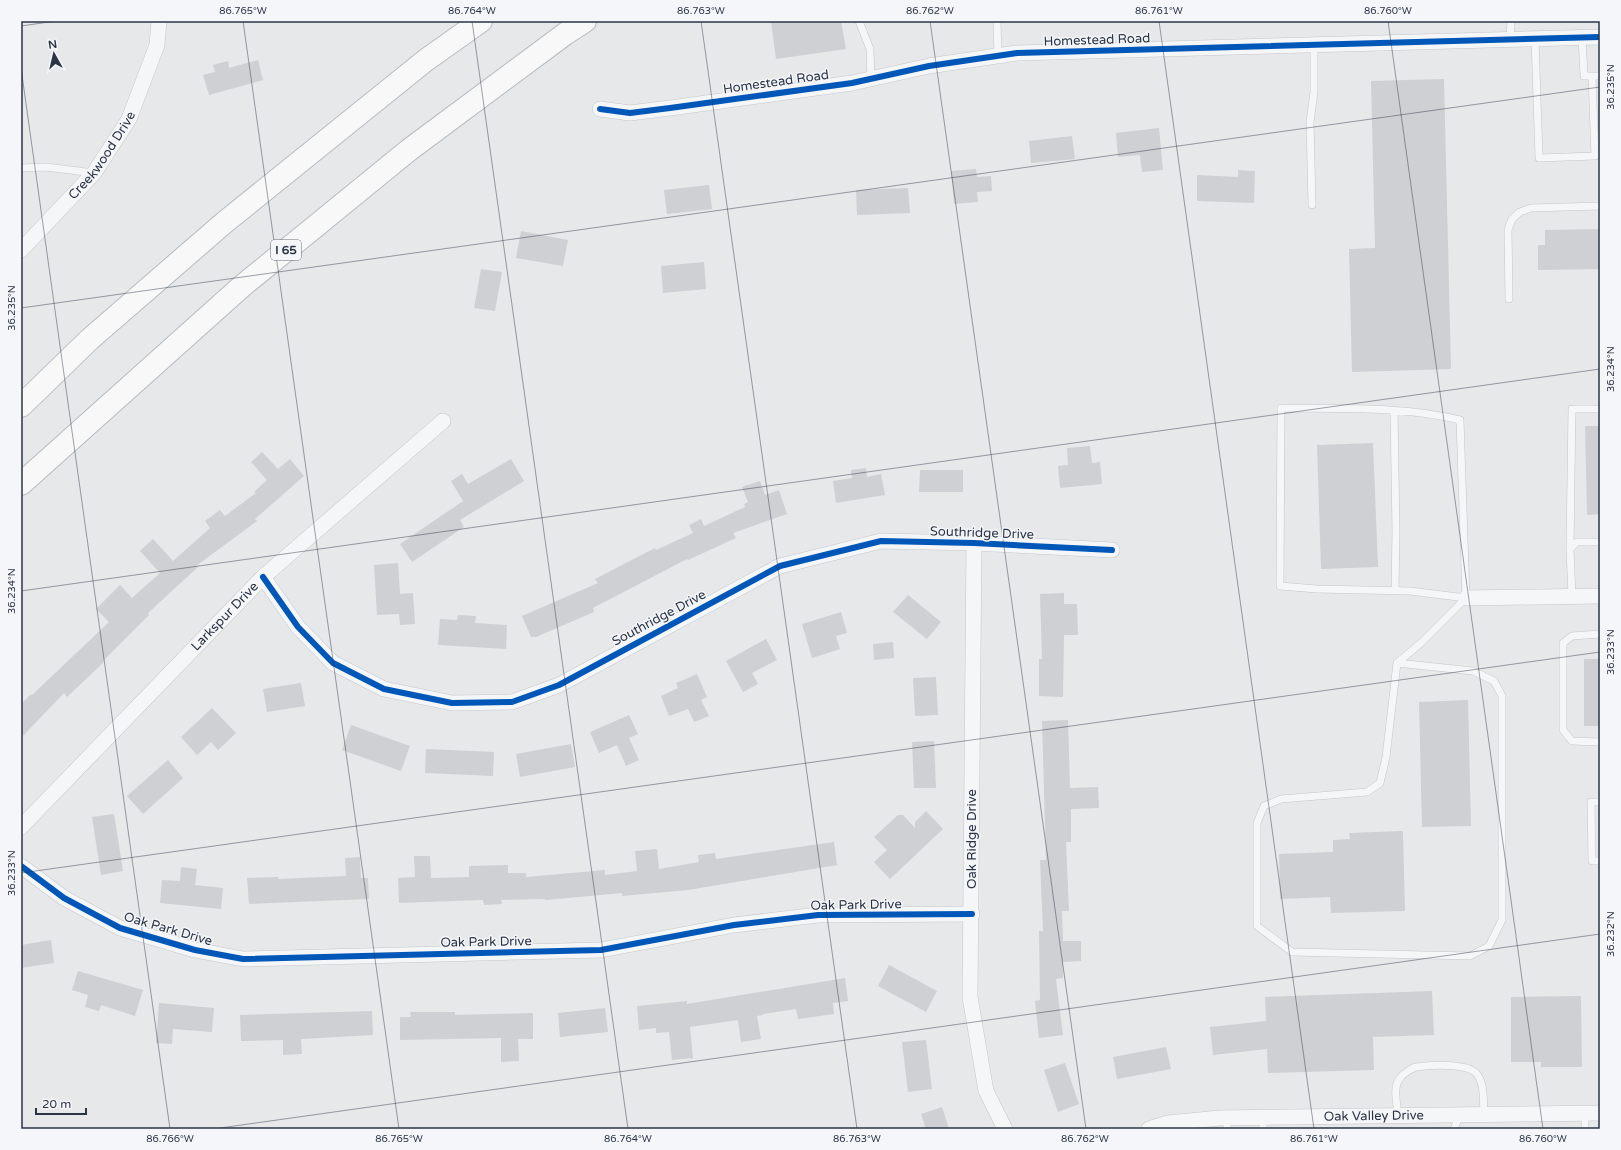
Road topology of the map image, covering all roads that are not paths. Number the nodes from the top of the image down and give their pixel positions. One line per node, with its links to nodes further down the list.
1 (159, 21): 19 (street, Creekwood Drive)
2 (480, 21): 24 (highway)
3 (586, 21): 8 (highway, I 65)
4 (590, 21): 8 (highway)
5 (859, 21): 16 (lane)
6 (997, 21): 14 (lane)
7 (1511, 21): 11 (lane)
8 (565, 34): 28 (highway, I 65)
9 (1582, 37): 10 (street, Homestead Road); 12 (street, Homestead Road); 15 (lane)
10 (1600, 37)
11 (1510, 39): 12 (street, Homestead Road); 13 (street, Homestead Road)
12 (1535, 39): 15 (lane)
13 (1314, 45): 14 (street, Homestead Road); 20 (lane)
14 (998, 56): 16 (street, Homestead Road)
15 (1596, 76)
16 (871, 79): 17 (street, Homestead Road)
17 (600, 109)
18 (21, 168): 19 (lane)
19 (94, 173): 22 (street, Creekwood Drive)
20 (1312, 205)
21 (1600, 206): 23 (lane)
22 (21, 250)
23 (1509, 299)
24 (21, 406)
25 (1600, 409): 31 (lane)
26 (1394, 411): 34 (lane); 34 (lane); 37 (lane)
27 (443, 421): 33 (street, Larkspur Drive)
28 (21, 484)
29 (1600, 542): 31 (lane)
30 (974, 543): 32 (street, Southridge Drive); 33 (street, Southridge Drive); 45 (street, Oak Ridge Drive)
31 (1570, 549): 36 (lane)
32 (1112, 550)
33 (263, 577): 42 (street, Larkspur Drive)
34 (1395, 590): 37 (lane)
35 (1600, 596): 36 (street)
36 (1572, 597): 37 (street)
37 (1466, 598): 39 (lane)
38 (1600, 634): 40 (lane)
39 (1397, 663): 39 (lane)
40 (1600, 742)
41 (1600, 802): 43 (lane)
42 (21, 827)
43 (1600, 861)
44 (21, 866): 45 (street, Oak Park Drive)
45 (972, 914): 52 (street, Oak Ridge Drive)
46 (1593, 1113): 48 (street, Oak Valley Drive); 55 (lane)
47 (1460, 1114): 48 (street, Oak Valley Drive); 49 (street, Oak Valley Drive); 54 (lane)
48 (1484, 1114): 49 (lane)
49 (1398, 1115): 50 (street, Oak Valley Drive)
50 (1263, 1123): 51 (street, Oak Valley Drive)
51 (1227, 1124): 53 (street, Oak Valley Drive)
52 (1005, 1129)
53 (1149, 1129)
54 (1454, 1129)
55 (1585, 1129)

